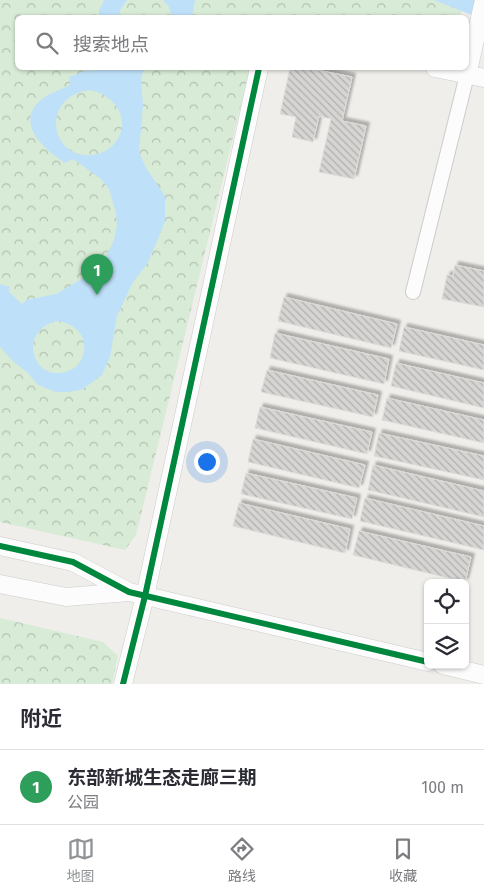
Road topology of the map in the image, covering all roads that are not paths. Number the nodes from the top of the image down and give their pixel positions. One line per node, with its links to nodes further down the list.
1 (484, 0): 4 (street)
2 (259, 70): 8 (street)
3 (444, 70): 4 (street)
4 (476, 77): 5 (street)
5 (413, 292)
6 (0, 546): 8 (street)
7 (0, 584): 8 (street)
8 (137, 594): 9 (street); 12 (street)
9 (424, 661)
10 (459, 669): 11 (street)
11 (484, 675)
12 (123, 684)

